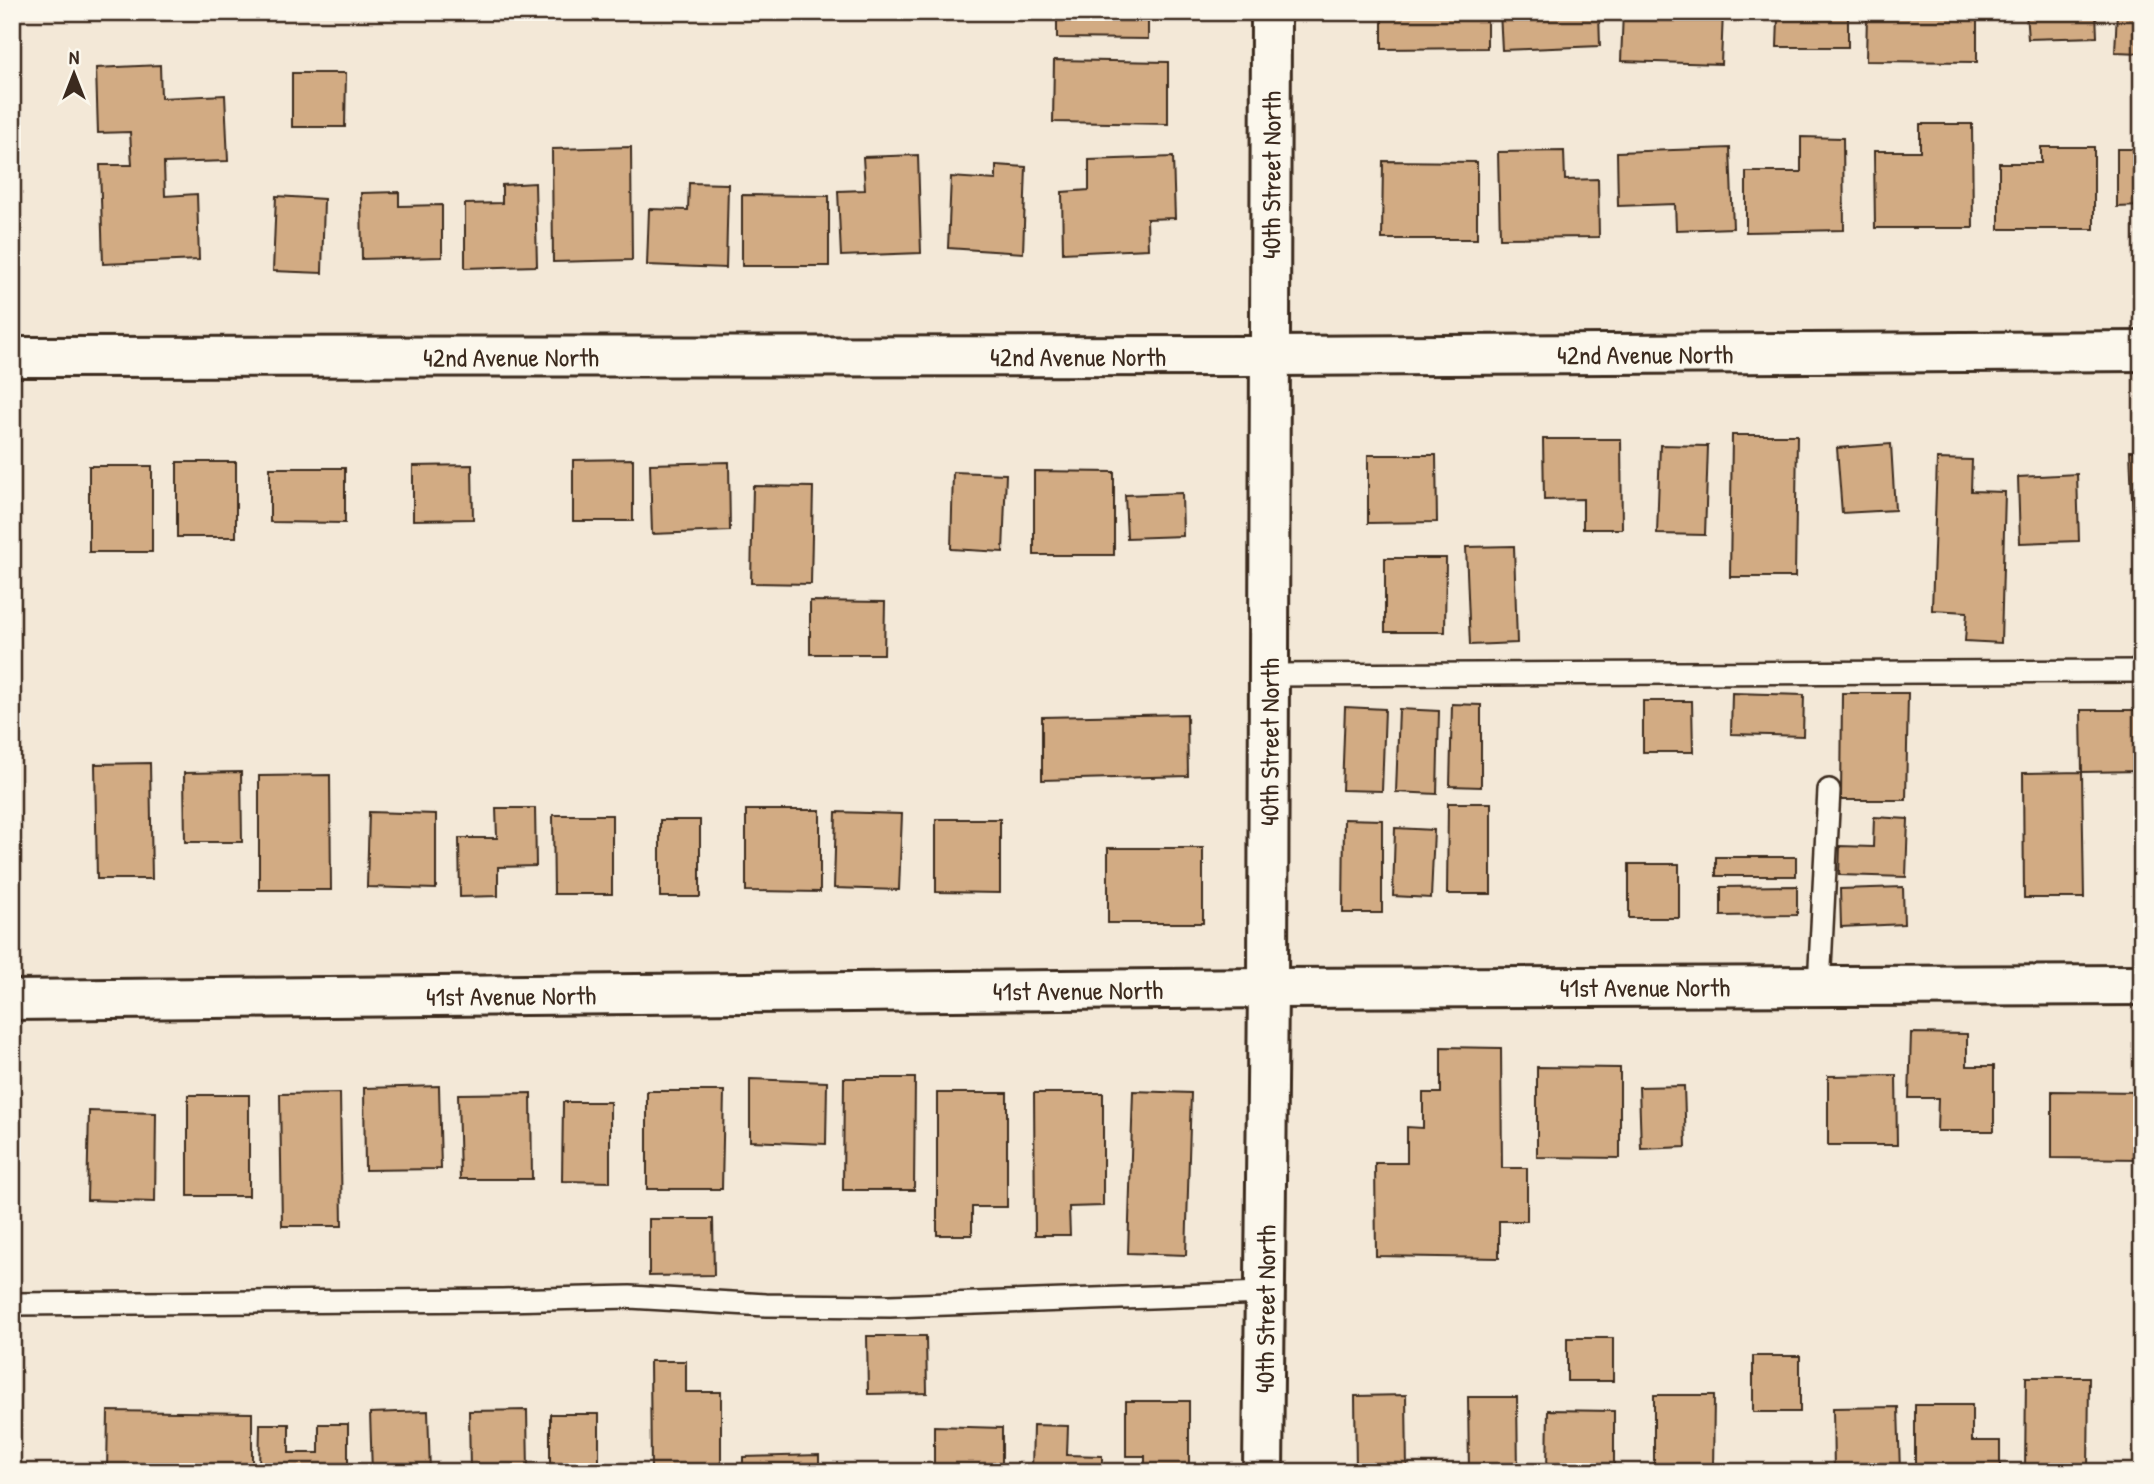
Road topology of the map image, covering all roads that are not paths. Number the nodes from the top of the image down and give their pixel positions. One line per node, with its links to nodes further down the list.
1 (1271, 12): 3 (street, 40th Street North)
2 (2142, 351): 3 (street, 42nd Avenue North)
3 (1269, 356): 4 (street, 42nd Avenue North); 6 (street, 40th Street North)
4 (12, 357)
5 (2142, 671): 6 (lane)
6 (1268, 675): 10 (street, 40th Street North)
7 (1829, 790): 9 (lane)
8 (2142, 985): 9 (street, 41st Avenue North)
9 (1819, 986): 10 (street, 41st Avenue North)
10 (1268, 988): 11 (street, 41st Avenue North); 12 (street, 40th Street North)
11 (12, 1000)
12 (1265, 1293): 13 (lane); 14 (street, 40th Street North)
13 (12, 1304)
14 (1262, 1472)

